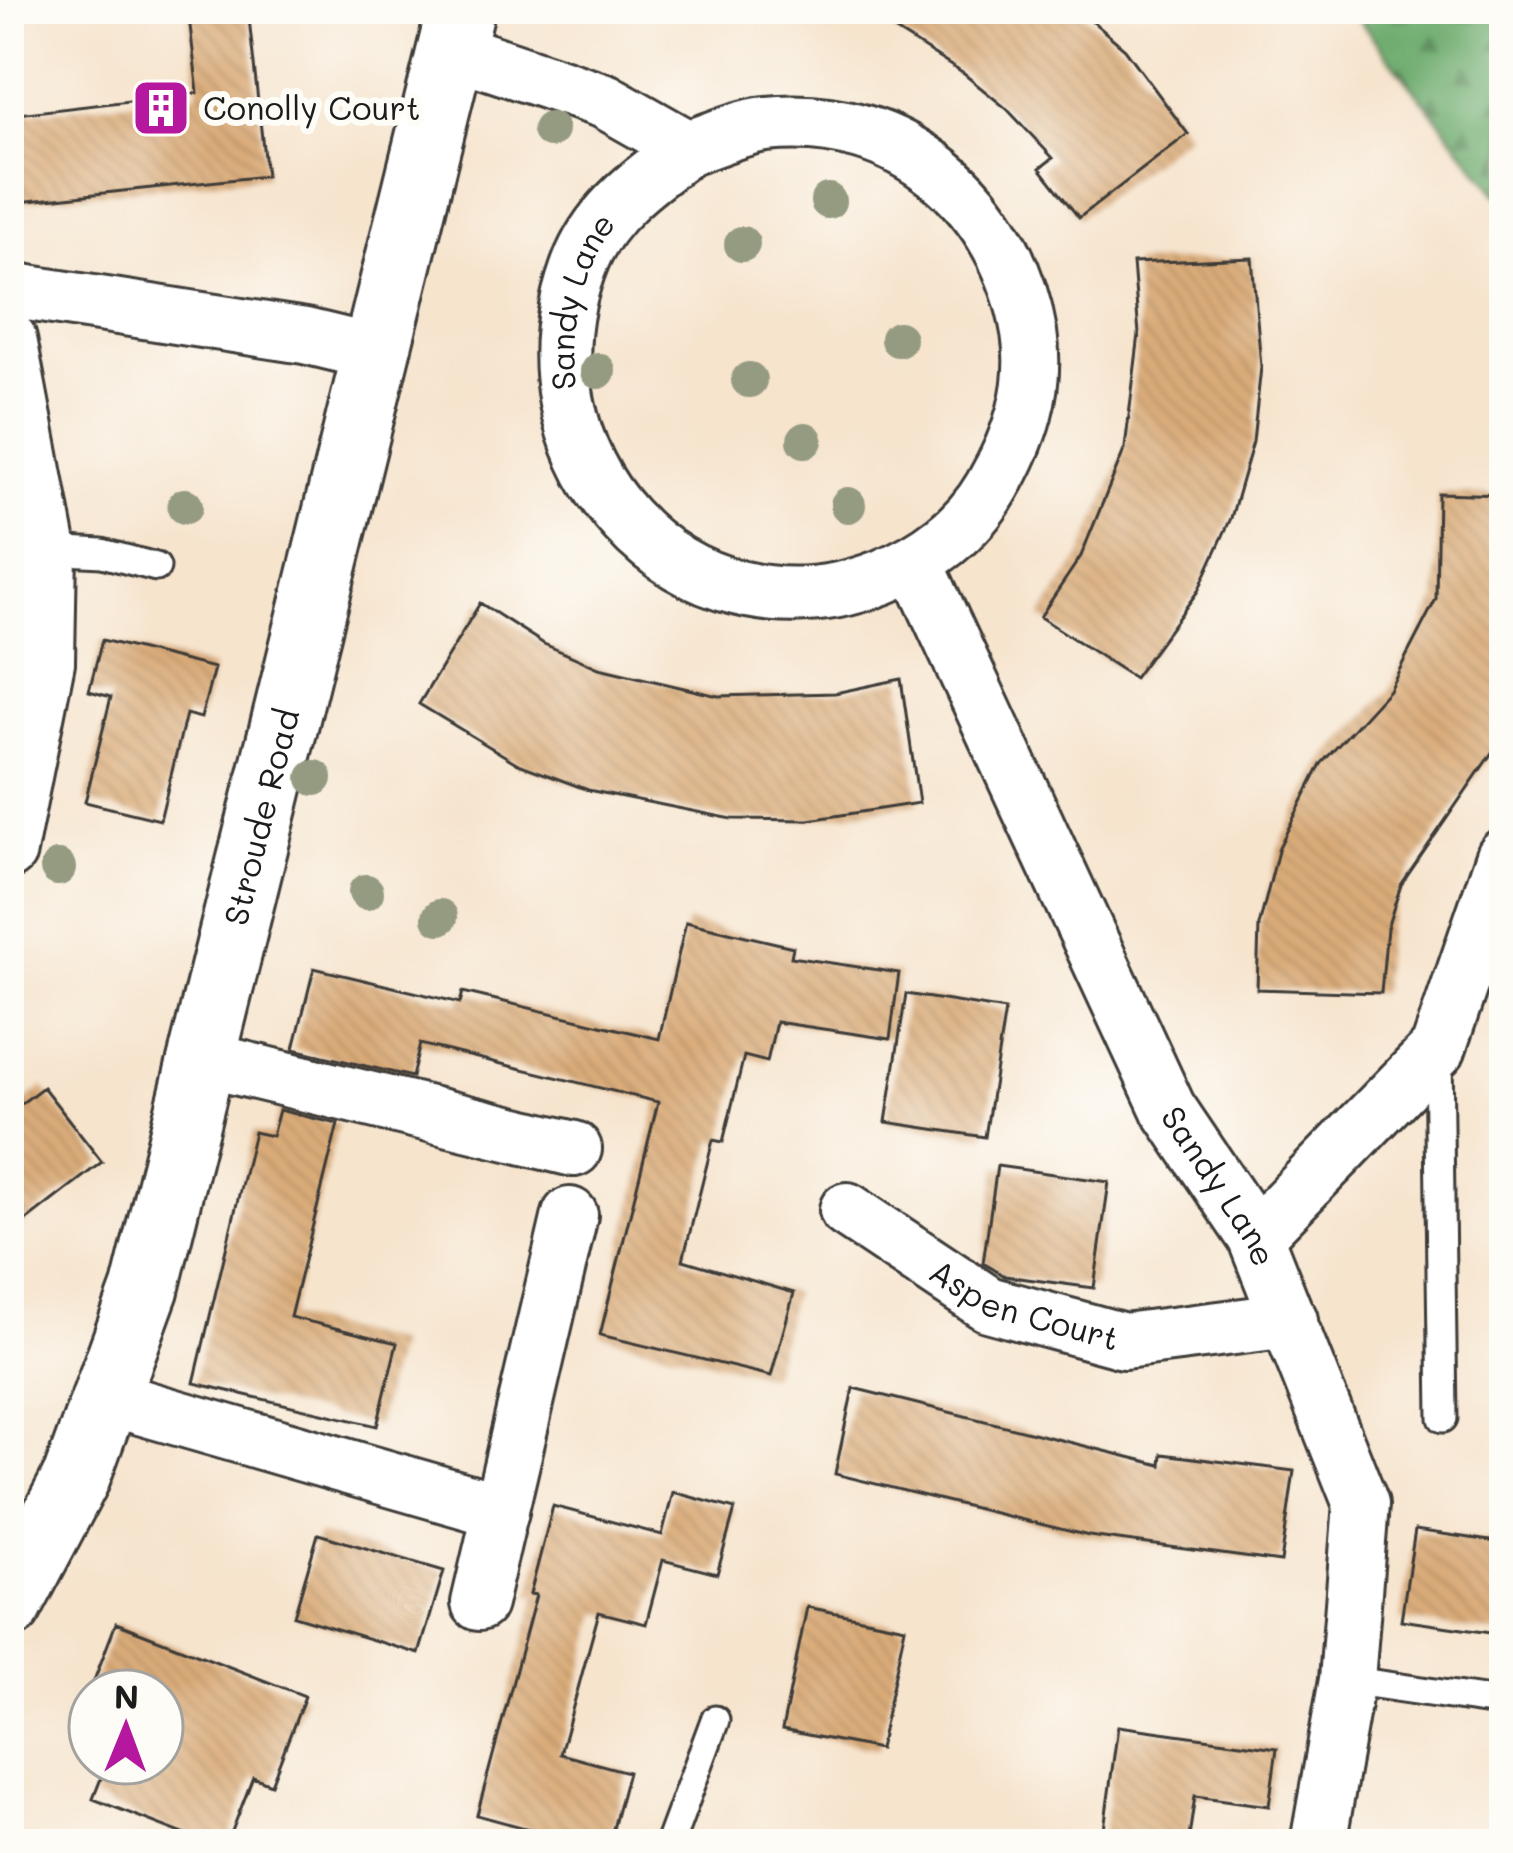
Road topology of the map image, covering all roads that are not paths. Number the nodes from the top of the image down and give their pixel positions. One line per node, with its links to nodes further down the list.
1 (455, 29): 2 (street); 4 (street, Stroude Road)
2 (688, 148): 6 (street, Sandy Lane); 6 (street, Sandy Lane)
3 (10, 310): 4 (street); 5 (street)
4 (375, 353): 11 (street, Stroude Road)
5 (49, 550): 7 (lane); 8 (street)
6 (916, 564): 15 (street, Sandy Lane)
7 (156, 567)
8 (9, 851)
9 (1504, 856): 10 (street)
10 (1438, 1049): 15 (street); 18 (lane)
11 (203, 1059): 12 (street); 17 (street, Stroude Road)
12 (574, 1149)
13 (847, 1210): 16 (street, Aspen Court)
14 (570, 1215): 19 (street)
15 (1255, 1237): 16 (street, Sandy Lane)
16 (1290, 1320): 22 (street, Sandy Lane)
17 (109, 1398): 19 (street); 21 (street, Stroude Road)
18 (1443, 1418)
19 (501, 1511): 20 (street)
20 (479, 1603)
21 (9, 1605)
22 (1347, 1680): 23 (lane); 26 (street, Sandy Lane)
23 (1504, 1703)
24 (716, 1720): 25 (lane)
25 (669, 1844)
26 (1318, 1844)

